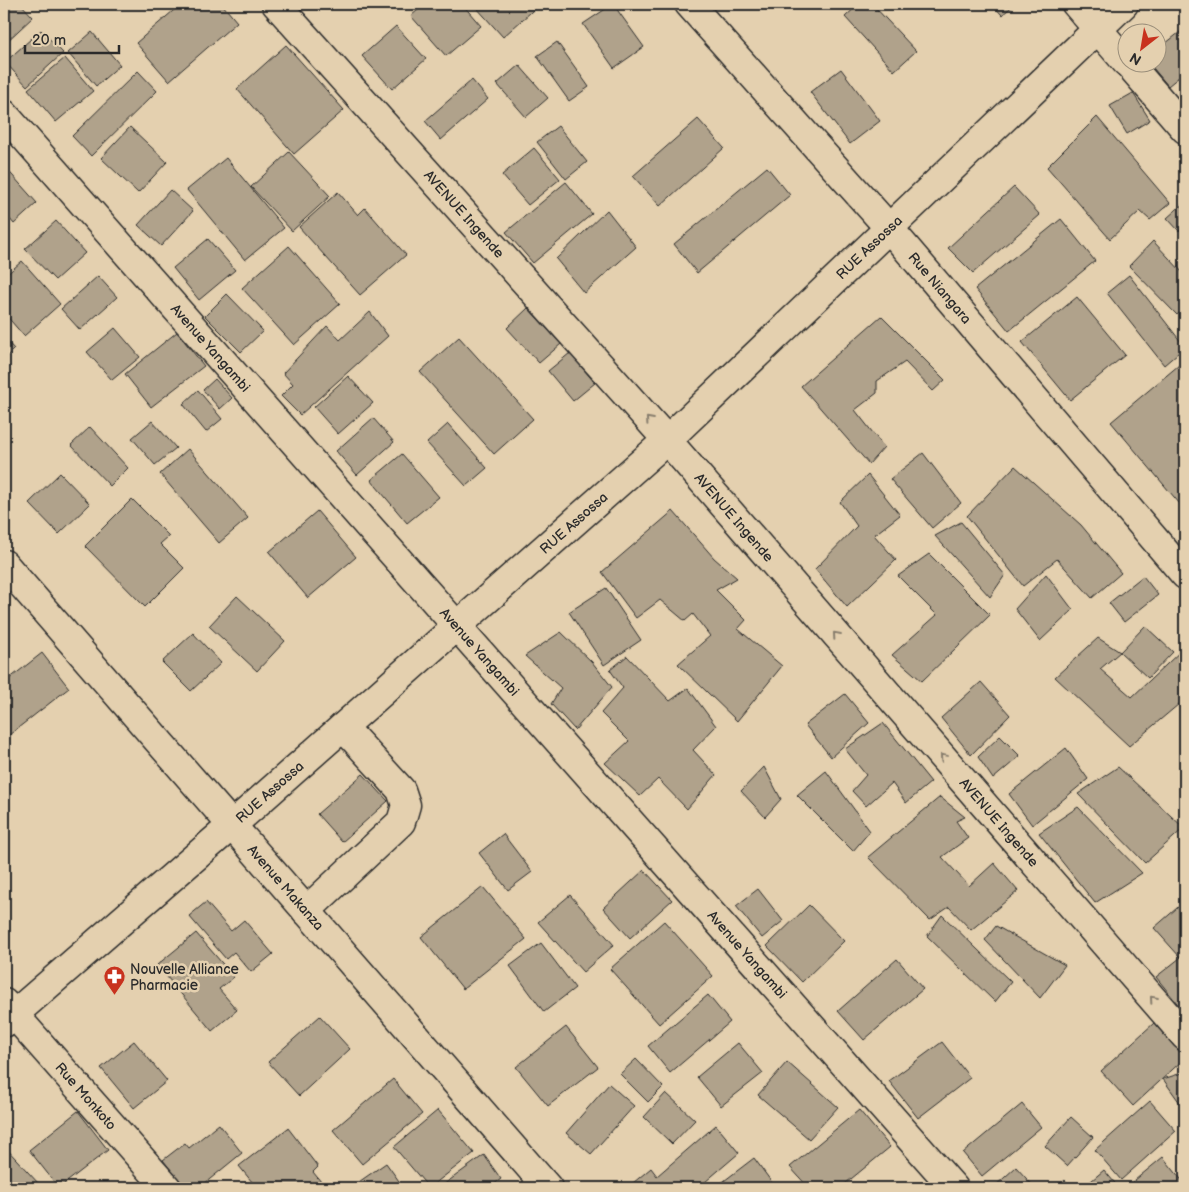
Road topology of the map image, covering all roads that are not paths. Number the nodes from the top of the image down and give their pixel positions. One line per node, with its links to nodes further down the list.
1 (276, 4): 11 (street, AVENUE Ingende, one-way to 1)
2 (689, 4): 10 (street, Rue Niangara)
3 (1076, 4): 5 (street)
4 (1124, 4): 5 (street, RUE Assossa)
5 (1097, 28): 6 (street); 10 (street, RUE Assossa)
6 (1116, 50)
7 (1136, 72): 9 (street)
8 (4, 114): 14 (street, Avenue Yangambi)
9 (1185, 129)
10 (889, 228): 11 (street, RUE Assossa); 13 (street, Rue Niangara)
11 (667, 440): 14 (street, RUE Assossa); 19 (street, AVENUE Ingende, one-way to 11)
12 (4, 564): 16 (street, Avenue Makanza)
13 (1185, 575)
14 (456, 628): 15 (street, RUE Assossa); 22 (street, Avenue Yangambi)
15 (343, 727): 16 (street, RUE Assossa); 17 (street)
16 (231, 826): 17 (street, Avenue Makanza); 18 (street, RUE Assossa)
17 (306, 912): 21 (street, Avenue Makanza)
18 (7, 1014): 20 (street, Rue Monkoto)
19 (1185, 1036)
20 (167, 1188)
21 (548, 1188)
22 (954, 1188)

